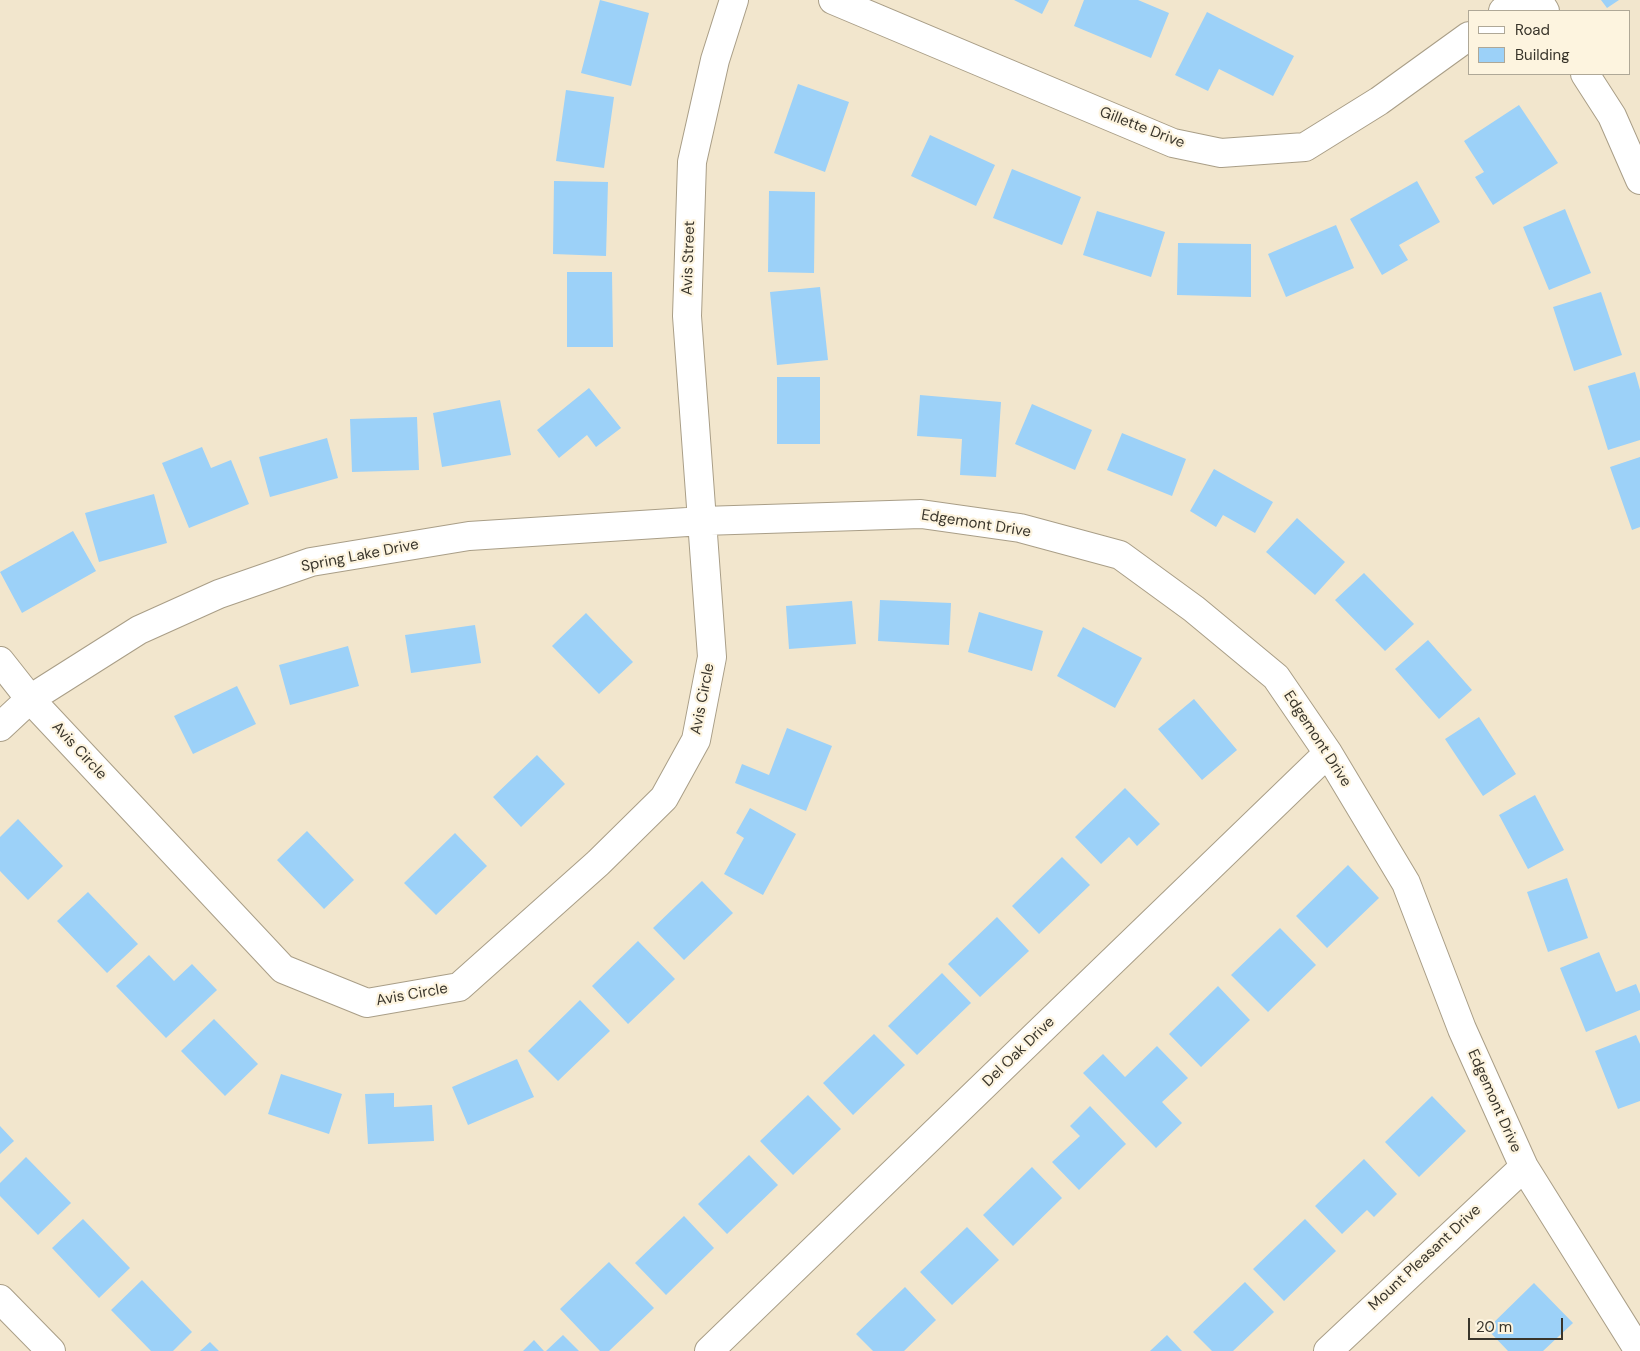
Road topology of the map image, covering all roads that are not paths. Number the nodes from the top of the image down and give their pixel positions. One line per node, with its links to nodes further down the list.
1 (734, 0): 8 (street, Avis Street)
2 (833, 0): 5 (street, Gillette Drive)
3 (1519, 0): 4 (street)
4 (1504, 10)
5 (1468, 37)
6 (1586, 75): 7 (street)
7 (1640, 180)
8 (702, 521): 10 (street, Spring Lake Drive); 10 (street, Avis Circle); 12 (street, Edgemont Drive)
9 (0, 661): 10 (street, Avis Circle)
10 (30, 699): 11 (street, Spring Lake Drive)
11 (0, 727)
12 (1328, 753): 13 (street, Edgemont Drive); 16 (street, Del Oak Drive)
13 (1524, 1167): 17 (street, Mount Pleasant Drive); 18 (street, Edgemont Drive)
14 (0, 1299): 15 (street)
15 (51, 1351)
16 (709, 1351)
17 (1328, 1351)
18 (1639, 1351)

